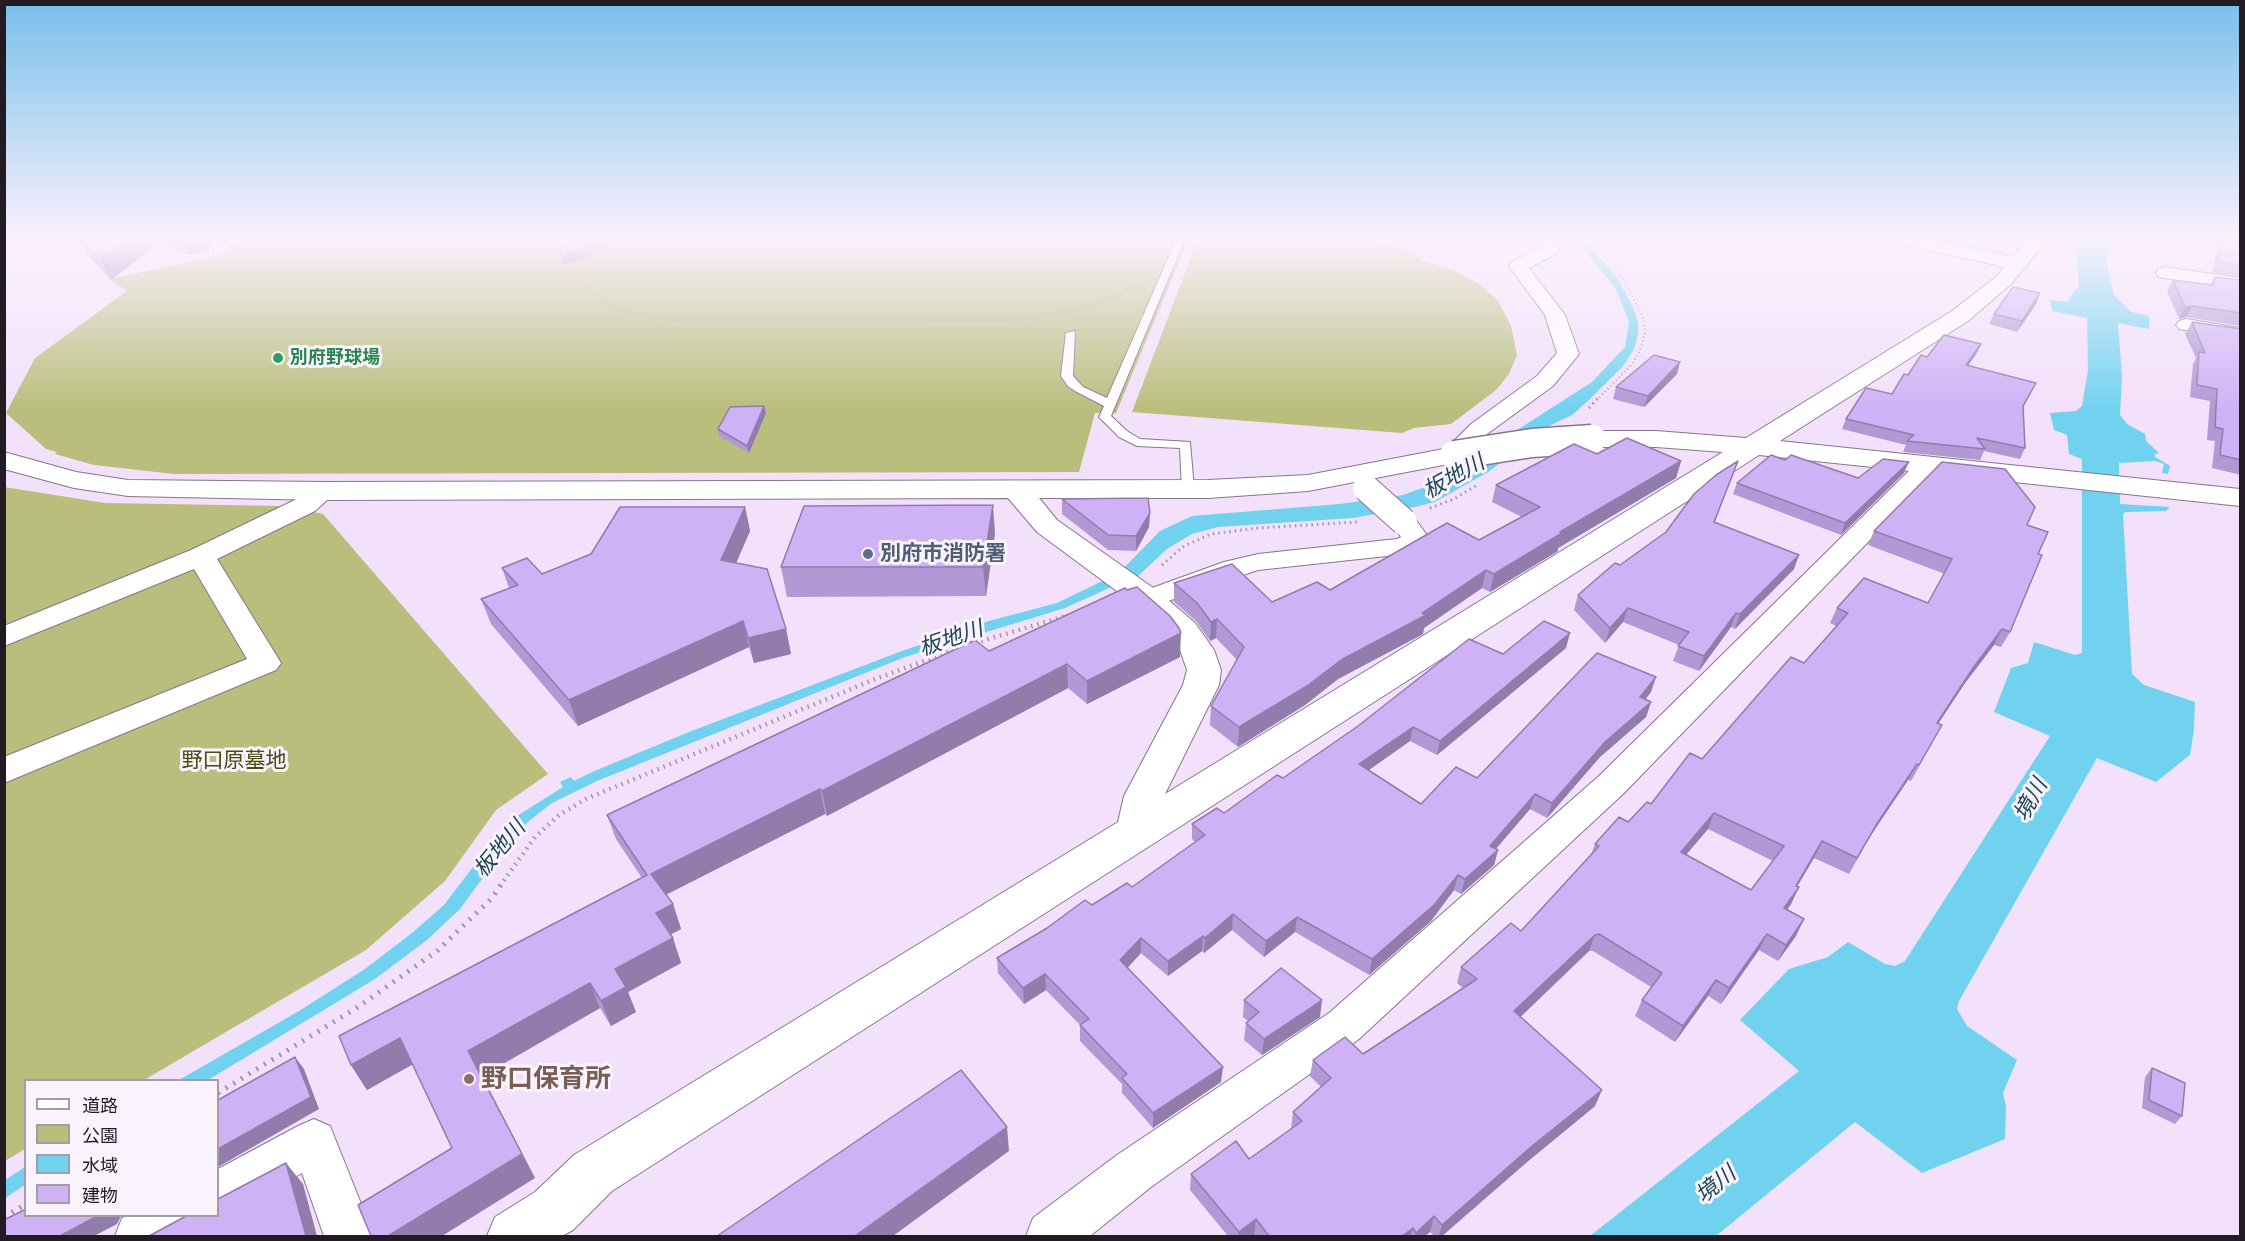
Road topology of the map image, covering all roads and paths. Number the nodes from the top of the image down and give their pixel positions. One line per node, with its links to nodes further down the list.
1 (597, 294): 2 (path)
2 (1121, 294)
3 (1157, 294): 9 (lane)
4 (1539, 294): 11 (street)
5 (1987, 294): 10 (street)
6 (2186, 325): 8 (street)
7 (1071, 333): 9 (lane)
8 (2241, 333)
9 (1110, 404): 16 (lane)
10 (1751, 446): 11 (street, bridge); 13 (street); 26 (street)
11 (1454, 455): 14 (street)
12 (4, 460): 17 (street)
13 (1930, 464): 18 (street); 35 (street)
14 (1359, 482): 16 (street); 20 (street, bridge)
15 (1016, 489): 16 (street); 17 (street); 20 (street)
16 (1188, 489)
17 (324, 491): 19 (street)
18 (2241, 498)
19 (201, 556): 22 (street); 25 (street)
20 (1140, 592): 26 (street)
21 (1073, 614): 23 (path)
22 (4, 637)
23 (972, 644)
24 (961, 648): 27 (path)
25 (4, 771)
26 (1136, 834): 34 (street)
27 (219, 1092)
28 (219, 1193): 33 (street)
29 (24, 1205): 30 (path)
30 (4, 1216)
31 (175, 1217): 32 (street)
32 (140, 1236)
33 (349, 1236)
34 (514, 1236)
35 (1051, 1236)

